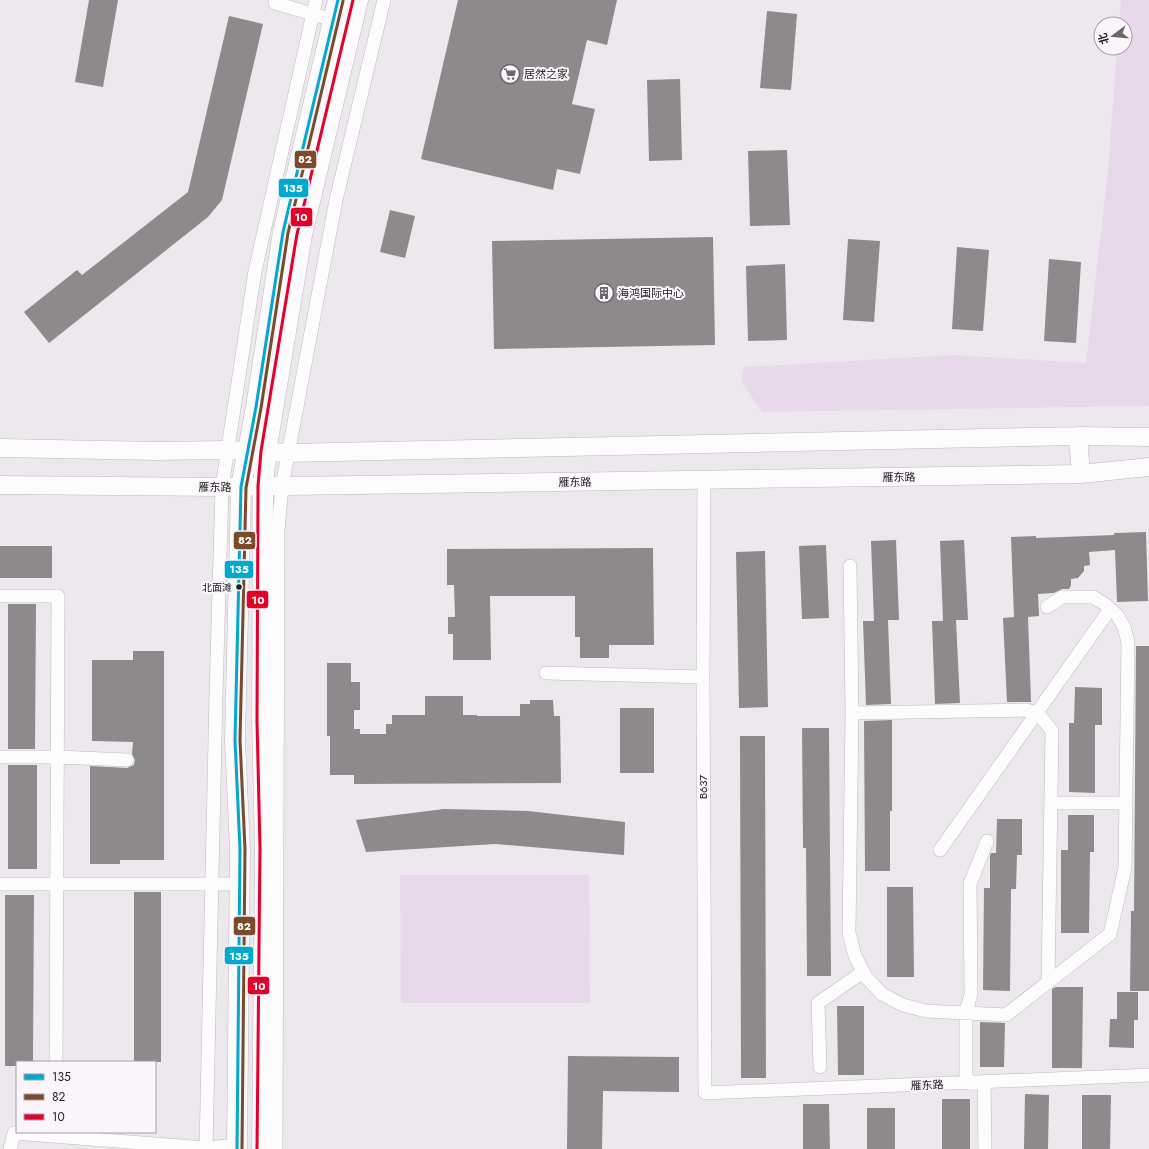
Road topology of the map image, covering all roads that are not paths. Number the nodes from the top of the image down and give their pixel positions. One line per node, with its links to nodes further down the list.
1 (276, 0): 6 (street)
2 (316, 0): 6 (street)
3 (338, 0): 7 (main road)
4 (358, 0): 12 (main road)
5 (384, 0): 13 (street)
6 (313, 14): 7 (street); 11 (street)
7 (333, 20): 12 (main road)
8 (1078, 436): 9 (main road); 13 (main road); 15 (main road)
9 (1149, 437)
10 (0, 448): 11 (main road)
11 (227, 450): 12 (main road); 19 (street)
12 (257, 452): 13 (main road); 18 (main road); 20 (main road)
13 (287, 453): 18 (street)
14 (1149, 467): 15 (main road, 雁东路)
15 (1081, 474): 16 (main road, 雁东路)
16 (704, 480): 18 (main road, 雁东路); 26 (street, B637)
17 (0, 485): 19 (main road, 雁东路)
18 (272, 486): 20 (main road, 雁东路); 52 (main road); 53 (street)
19 (222, 487): 20 (main road, 雁东路); 38 (street)
20 (242, 487): 39 (main road)
21 (850, 566): 27 (street)
22 (0, 596): 29 (street)
23 (1046, 607): 24 (street)
24 (1110, 608): 28 (street); 33 (street)
25 (546, 673): 26 (street)
26 (703, 677): 48 (street, B637)
27 (852, 713): 28 (street); 40 (street)
28 (1038, 713): 32 (street); 35 (street)
29 (58, 757): 30 (street); 31 (street); 37 (street)
30 (0, 758)
31 (128, 760)
32 (1051, 803): 33 (street); 41 (street)
33 (1126, 803): 41 (street)
34 (987, 841): 42 (street)
35 (940, 850)
36 (0, 884): 37 (street)
37 (57, 884): 38 (street); 43 (street)
38 (212, 884): 39 (street); 50 (street)
39 (240, 884): 49 (main road)
40 (863, 972): 42 (street); 44 (street)
41 (1048, 982): 42 (street)
42 (966, 1012): 46 (street)
43 (56, 1061)
44 (820, 1068)
45 (1149, 1075): 47 (street, 雁东路)
46 (966, 1083): 47 (street, 雁东路); 48 (street, 雁东路)
47 (984, 1083): 54 (street)
48 (705, 1093)
49 (237, 1147): 50 (street)
50 (206, 1148): 51 (street)
51 (10, 1149)
52 (262, 1149)
53 (276, 1149)
54 (985, 1149)

